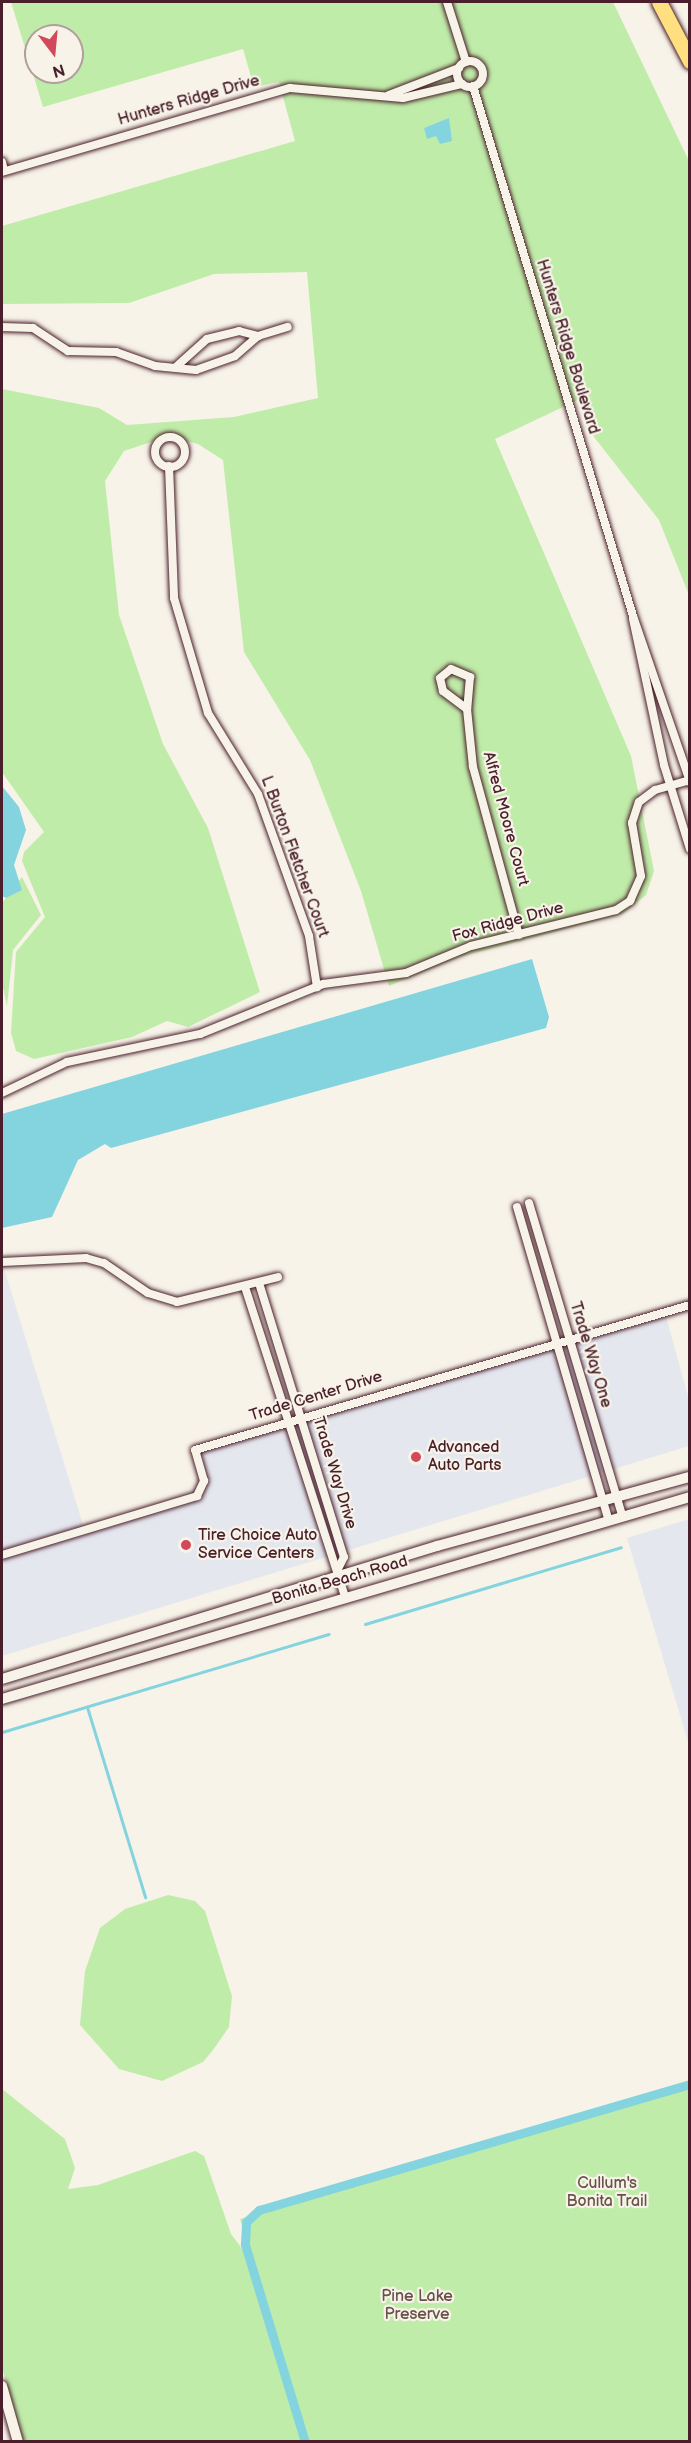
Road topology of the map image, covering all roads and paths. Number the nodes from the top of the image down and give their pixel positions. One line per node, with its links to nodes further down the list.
1 (447, 2): 4 (street)
2 (659, 2): 3 (highway)
3 (690, 60)
4 (462, 65): 5 (street); 6 (street, Hunters Ridge Boulevard); 7 (street, Hunters Ridge Drive)
5 (462, 84): 6 (street); 7 (street, Hunters Ridge Drive)
6 (473, 86): 14 (street, Hunters Ridge Boulevard)
7 (389, 95): 8 (street, Hunters Ridge Drive)
8 (2, 169)
9 (2, 327): 12 (street)
10 (288, 327): 11 (street)
11 (258, 336): 12 (street); 12 (street)
12 (177, 366)
13 (169, 466): 20 (street, L Burton Fletcher Court)
14 (633, 616): 16 (street, Hunters Ridge Boulevard); 17 (street, Hunters Ridge Boulevard)
15 (467, 709): 15 (street, Alfred Moore Court); 19 (street, Alfred Moore Court)
16 (689, 781): 17 (street, Fox Ridge Drive)
17 (670, 786): 18 (street, Hunters Ridge Boulevard); 19 (street, Fox Ridge Drive)
18 (690, 849)
19 (519, 935): 20 (street, Fox Ridge Drive)
20 (316, 987): 21 (street, Fox Ridge Drive)
21 (2, 1093)
22 (529, 1203): 29 (street, Trade Way One)
23 (517, 1207): 30 (street, Trade Way One)
24 (2, 1262): 27 (street)
25 (278, 1277): 26 (street)
26 (259, 1283): 27 (street); 31 (street, Trade Way Drive)
27 (245, 1287): 32 (street, Trade Way Drive)
28 (690, 1305): 29 (street, Trade Center Drive)
29 (570, 1341): 30 (street, Trade Center Drive); 34 (street, Trade Way One)
30 (557, 1344): 31 (street, Trade Center Drive); 36 (street, Trade Way One)
31 (301, 1417): 32 (street, Trade Center Drive); 40 (street, Trade Way Drive)
32 (287, 1421): 39 (street, Trade Center Drive); 40 (street, Trade Way Drive)
33 (690, 1477): 34 (street, Bonita Beach Road)
34 (617, 1496): 36 (street, Bonita Beach Road); 37 (street, Trade Way One)
35 (690, 1497): 37 (street, Bonita Beach Road)
36 (603, 1500): 38 (street, Trade Way One); 40 (street, Bonita Beach Road)
37 (622, 1514): 38 (street, Bonita Beach Road)
38 (608, 1518): 41 (street, Bonita Beach Road)
39 (2, 1556)
40 (339, 1573): 41 (street, Trade Way Drive); 42 (street, Bonita Beach Road)
41 (344, 1594): 43 (street, Bonita Beach Road)
42 (2, 1679)
43 (2, 1699)
44 (2, 2386): 45 (street)
45 (18, 2442)

